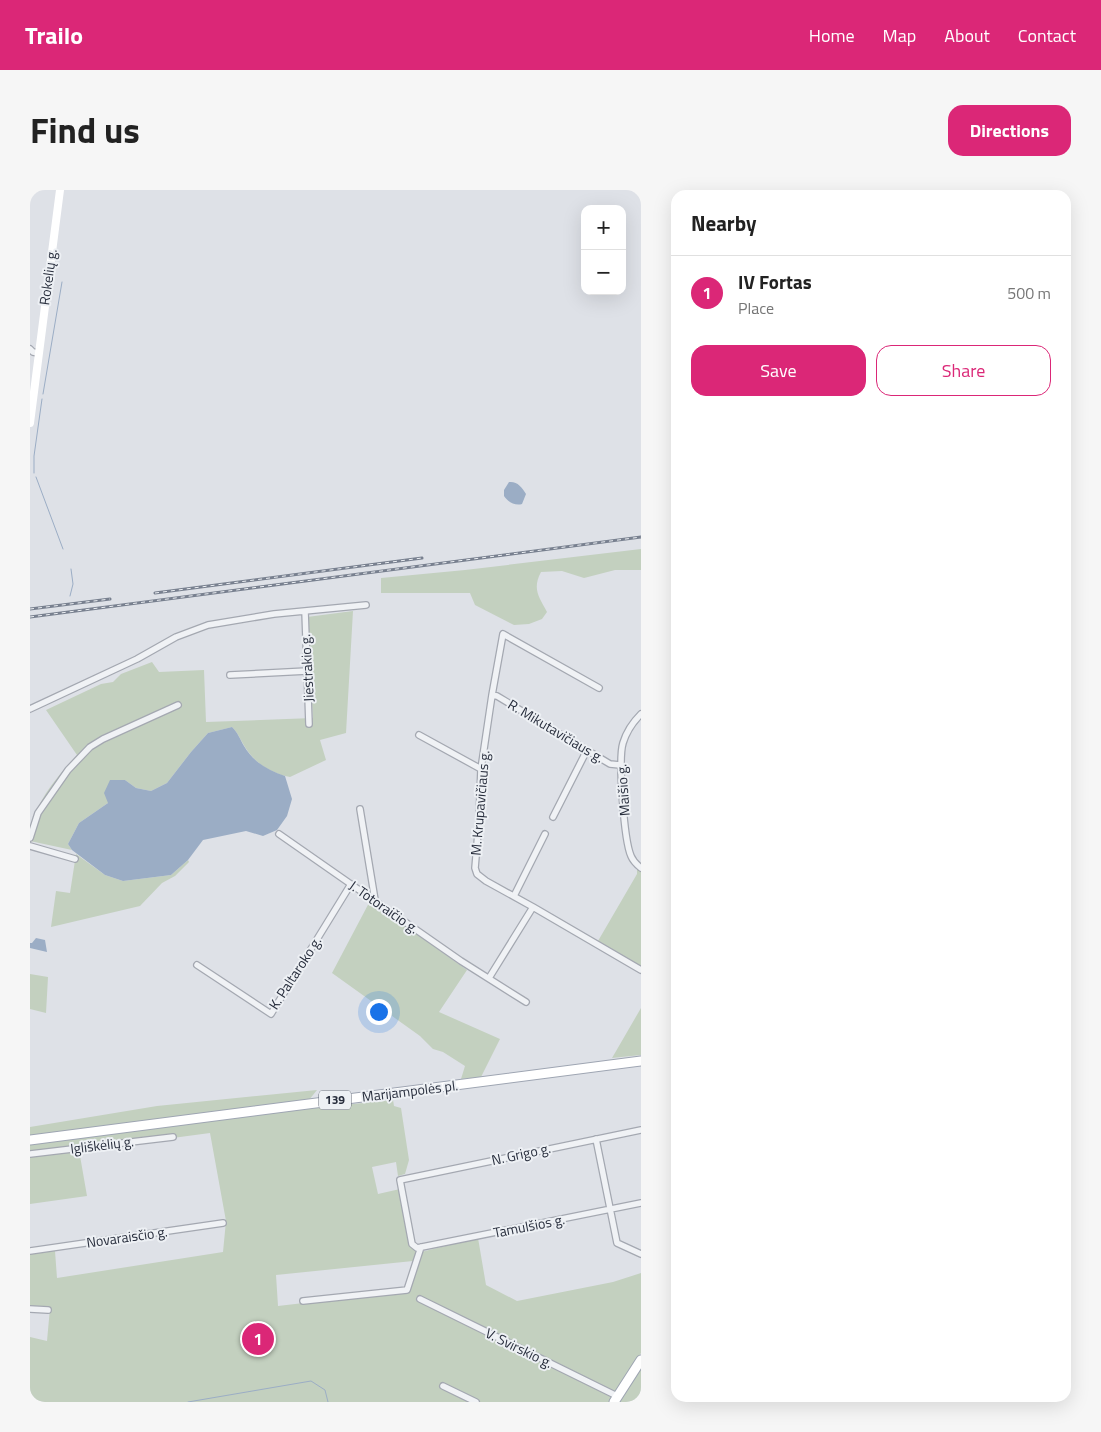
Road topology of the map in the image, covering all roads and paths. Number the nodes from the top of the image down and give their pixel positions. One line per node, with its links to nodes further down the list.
1 (60, 190): 3 (main road, Rokelių g.)
2 (30, 349): 3 (street)
3 (38, 353): 4 (main road, Rokelių g.)
4 (30, 423)
5 (366, 605): 6 (street)
6 (304, 611): 7 (street, Jiestrakio g.); 12 (street)
7 (307, 671): 8 (street); 14 (street, Jiestrakio g.)
8 (230, 675)
9 (599, 688): 10 (street, M. Krupavičiaus g.)
10 (492, 695): 16 (street, R. Mikutavičiaus g.); 18 (street, M. Krupavičiaus g.)
11 (178, 705): 23 (street)
12 (30, 709)
13 (641, 714): 17 (street, Maišio g.)
14 (309, 724)
15 (419, 734): 18 (street)
16 (587, 750): 17 (street, R. Mikutavičiaus g.); 20 (street)
17 (620, 766): 26 (street, Maišio g.)
18 (481, 769): 28 (street, M. Krupavičiaus g.)
19 (360, 809): 29 (street)
20 (554, 817)
21 (280, 834): 27 (street, J. Totoraičio g.)
22 (545, 834): 28 (street)
23 (30, 838)
24 (30, 846): 25 (street)
25 (75, 859)
26 (641, 868)
27 (351, 884): 29 (street, J. Totoraičio g.); 31 (street, K. Paltaroko g.)
28 (514, 896): 30 (street, M. Krupavičiaus g.)
29 (374, 900): 33 (street, J. Totoraičio g.)
30 (533, 907): 32 (street, M. Krupavičiaus g.); 33 (street)
31 (197, 965)
32 (641, 970)
33 (489, 978): 34 (street, J. Totoraičio g.)
34 (526, 1002)
35 (641, 1061): 39 (main road, Marijampolės pl. / 139)
36 (641, 1130): 38 (street, N. Grigo g.)
37 (173, 1137): 40 (street, Igliškėlių g.)
38 (596, 1139): 42 (street); 44 (street, N. Grigo g.)
39 (30, 1140)
40 (30, 1154)
41 (641, 1203): 42 (street, Tamulšios g.)
42 (610, 1210): 44 (street, Tamulšios g.); 46 (street)
43 (223, 1223): 45 (street, Novaraisčio g.)
44 (419, 1247): 48 (street)
45 (30, 1251)
46 (641, 1254)
47 (420, 1299): 53 (street, V. Svirskio g.)
48 (304, 1301)
49 (30, 1309): 50 (street)
50 (48, 1310)
51 (641, 1360): 53 (main road)
52 (443, 1386): 54 (street)
53 (615, 1399)
54 (476, 1402)

